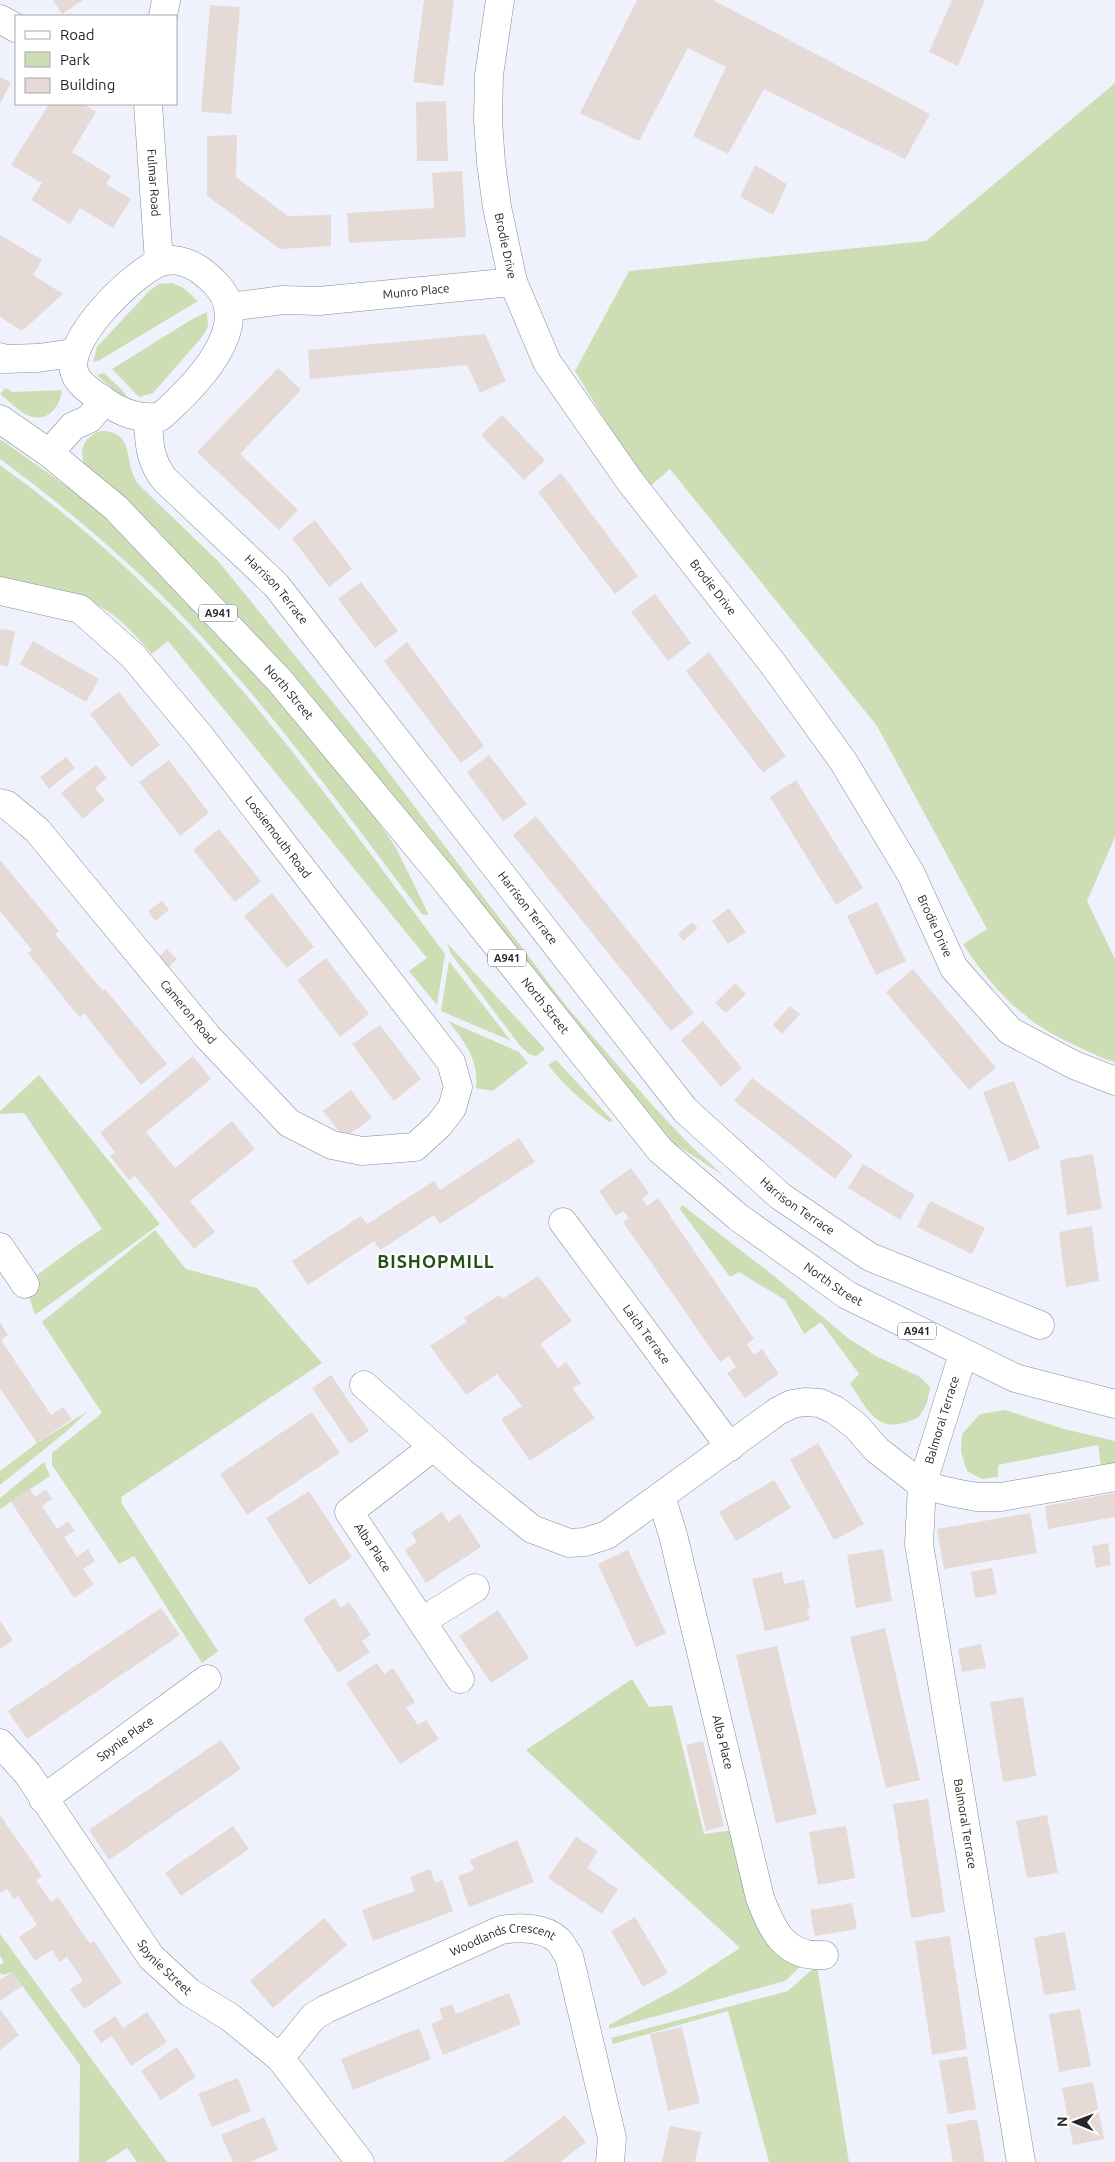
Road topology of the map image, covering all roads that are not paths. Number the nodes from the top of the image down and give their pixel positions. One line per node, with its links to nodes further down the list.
1 (166, 0): 3 (street)
2 (500, 0): 8 (street, Brodie Drive)
3 (163, 15)
4 (0, 20): 5 (street)
5 (15, 28)
6 (148, 105): 7 (street, Fulmar Road)
7 (159, 262): 9 (street); 10 (street)
8 (513, 282): 9 (street, Munro Place); 18 (street, Brodie Drive)
9 (229, 315): 13 (street)
10 (74, 353): 11 (street); 12 (street)
11 (0, 357)
12 (97, 396): 13 (street); 15 (street)
13 (148, 418): 23 (street, Harrison Terrace)
14 (0, 419): 15 (street, North Street / A941)
15 (49, 453): 24 (street, North Street / A941)
16 (0, 591): 19 (street, Lossiemouth Road)
17 (0, 803): 19 (street, Cameron Road)
18 (1115, 1082)
19 (415, 1147)
20 (563, 1222): 28 (street, Laich Terrace)
21 (0, 1247): 22 (street)
22 (25, 1284)
23 (1040, 1325)
24 (963, 1354): 26 (street, North Street / A941); 30 (street, Balmoral Terrace)
25 (364, 1385): 27 (street)
26 (1115, 1404)
27 (433, 1447): 31 (street); 33 (street, Alba Place)
28 (730, 1447): 30 (street); 31 (street)
29 (1115, 1477): 30 (street)
30 (922, 1485): 42 (street, Balmoral Terrace)
31 (661, 1496): 38 (street, Alba Place)
32 (475, 1588): 33 (street)
33 (422, 1621): 35 (street, Alba Place)
34 (207, 1679): 37 (street, Spynie Place)
35 (460, 1679)
36 (0, 1742): 37 (street, Spynie Street)
37 (44, 1799): 39 (street, Spynie Street)
38 (824, 1955)
39 (280, 2058): 40 (street, Spynie Street); 41 (street, Woodlands Crescent)
40 (360, 2162)
41 (610, 2162)
42 (1021, 2162)

